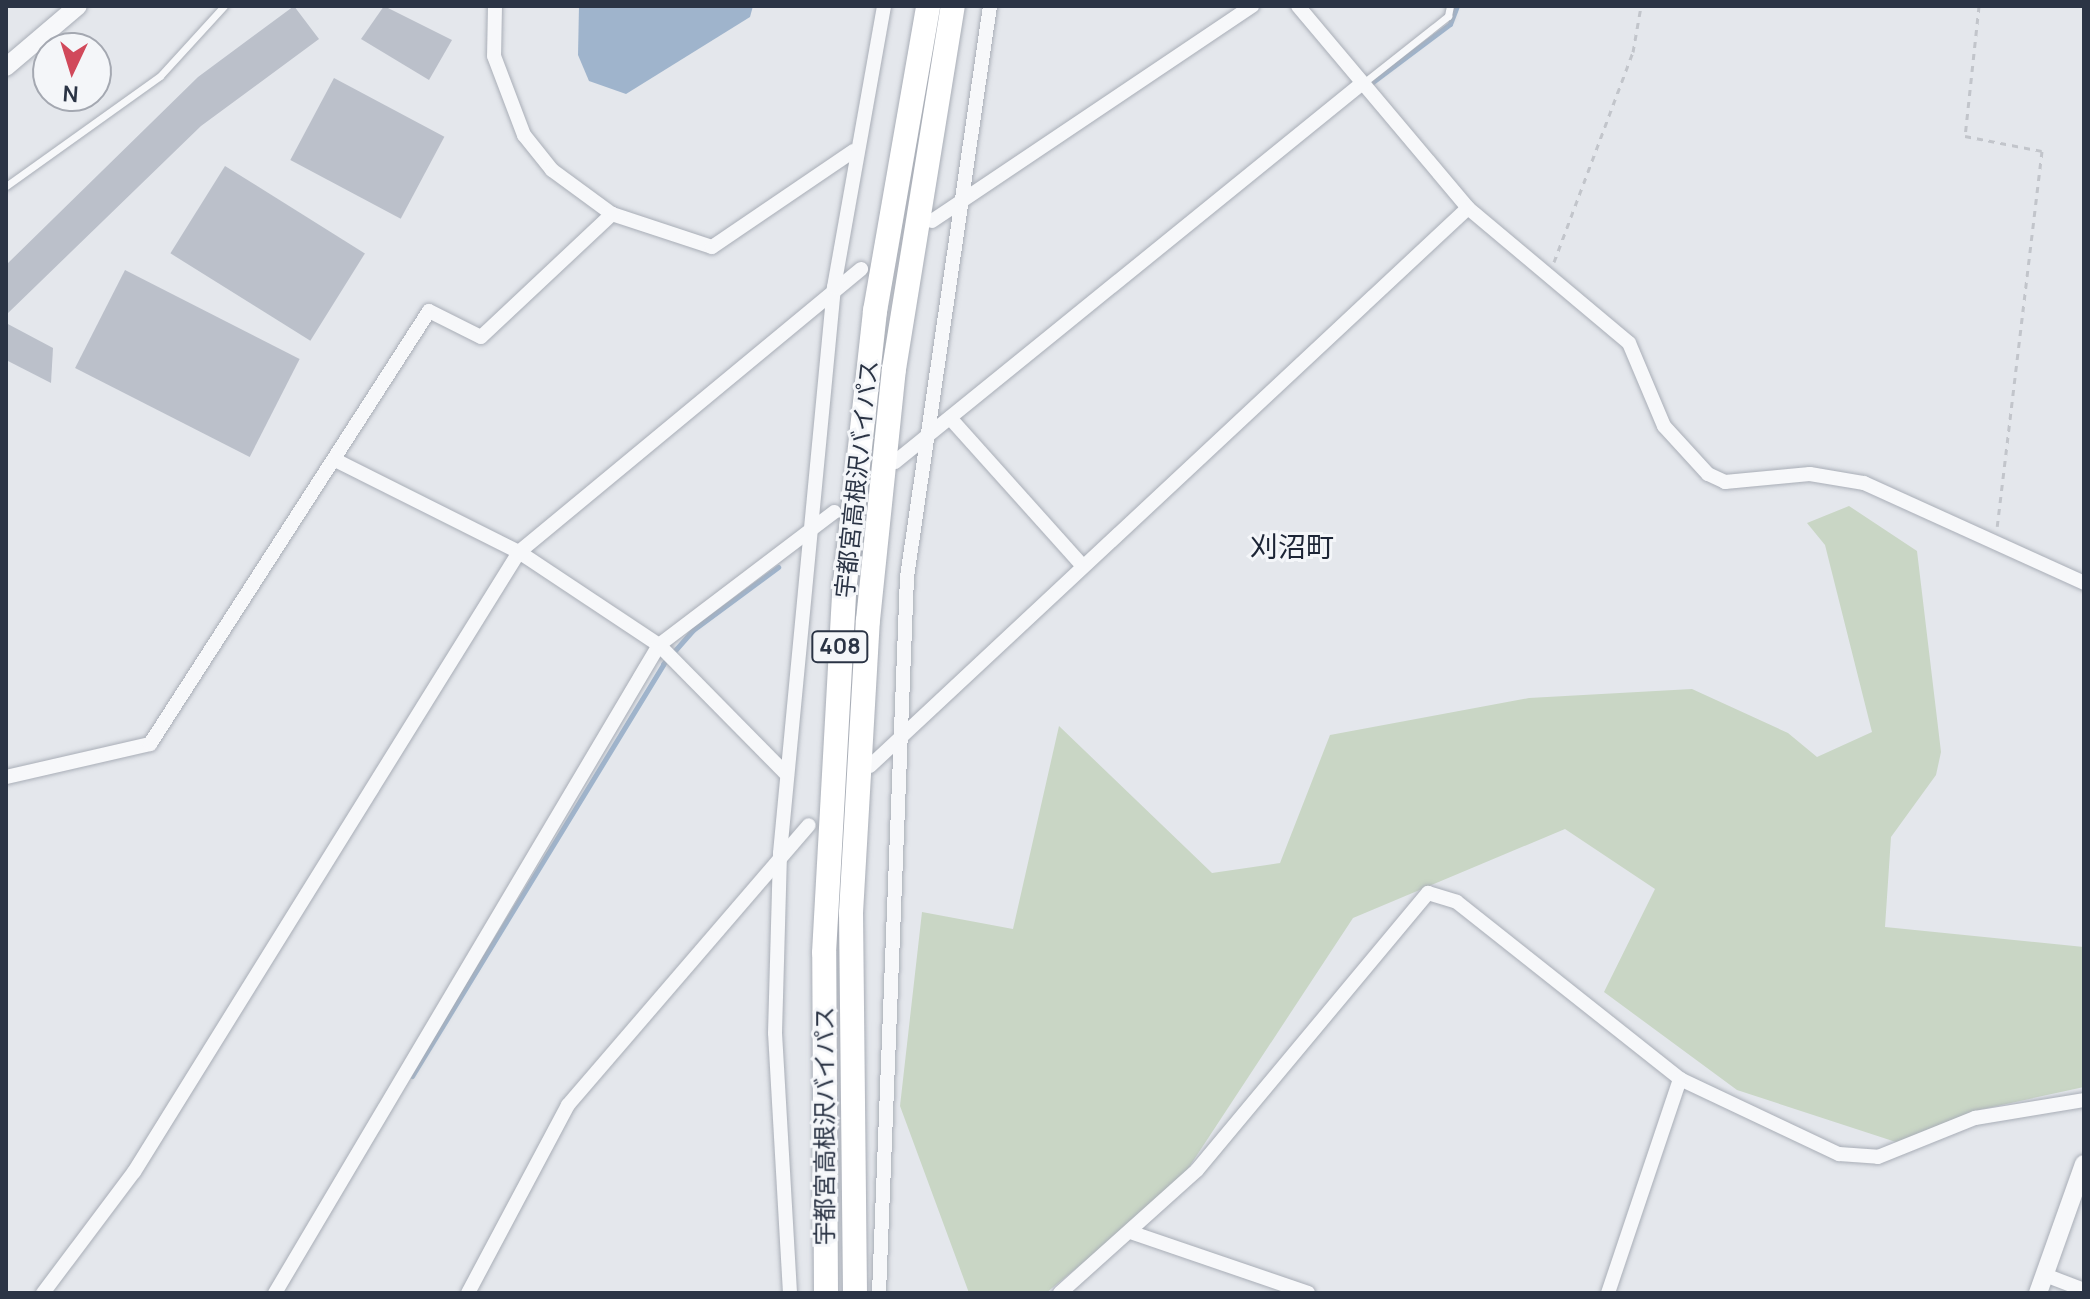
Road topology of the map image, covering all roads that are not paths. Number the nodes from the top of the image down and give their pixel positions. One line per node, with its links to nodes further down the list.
1 (78, 6): 11 (street)
2 (224, 6): 14 (lane)
3 (495, 6): 17 (street)
4 (884, 6): 13 (street)
5 (928, 6): 47 (highway, 宇都宮高根沢バイパス / 408)
6 (953, 6): 48 (highway, 宇都宮高根沢バイパス / 408)
7 (990, 6): 15 (street)
8 (1252, 6): 15 (street)
9 (1298, 6): 12 (street)
10 (1450, 6): 12 (lane)
11 (6, 67)
12 (1360, 85): 16 (street); 21 (street)
13 (853, 151): 17 (street); 20 (street)
14 (6, 186)
15 (956, 205): 18 (street); 22 (street)
16 (1468, 208): 28 (street); 29 (street)
17 (612, 214): 23 (street)
18 (932, 221)
19 (861, 269): 20 (street)
20 (834, 287): 26 (street); 27 (street)
21 (950, 418): 22 (street); 28 (street)
22 (923, 439): 24 (street); 31 (street)
23 (337, 461): 27 (street); 34 (street)
24 (895, 462)
25 (834, 512): 26 (street)
26 (810, 532): 30 (street); 33 (street)
27 (519, 552): 30 (street); 43 (street)
28 (1083, 566): 31 (street)
29 (2084, 583)
30 (659, 645): 33 (street); 44 (street)
31 (897, 741): 32 (street); 49 (street)
32 (870, 766)
33 (787, 775): 36 (street)
34 (6, 777)
35 (809, 825): 36 (street)
36 (780, 853): 45 (street); 46 (street)
37 (1680, 1079): 38 (street); 40 (street); 52 (street)
38 (2084, 1100)
39 (2084, 1164): 41 (street)
40 (1133, 1233): 50 (street); 51 (street)
41 (2045, 1275): 42 (street); 53 (street)
42 (2084, 1290)
43 (43, 1293)
44 (275, 1293)
45 (468, 1293)
46 (790, 1293)
47 (826, 1293)
48 (855, 1293)
49 (879, 1293)
50 (1060, 1293)
51 (1308, 1293)
52 (1608, 1293)
53 (2038, 1293)

